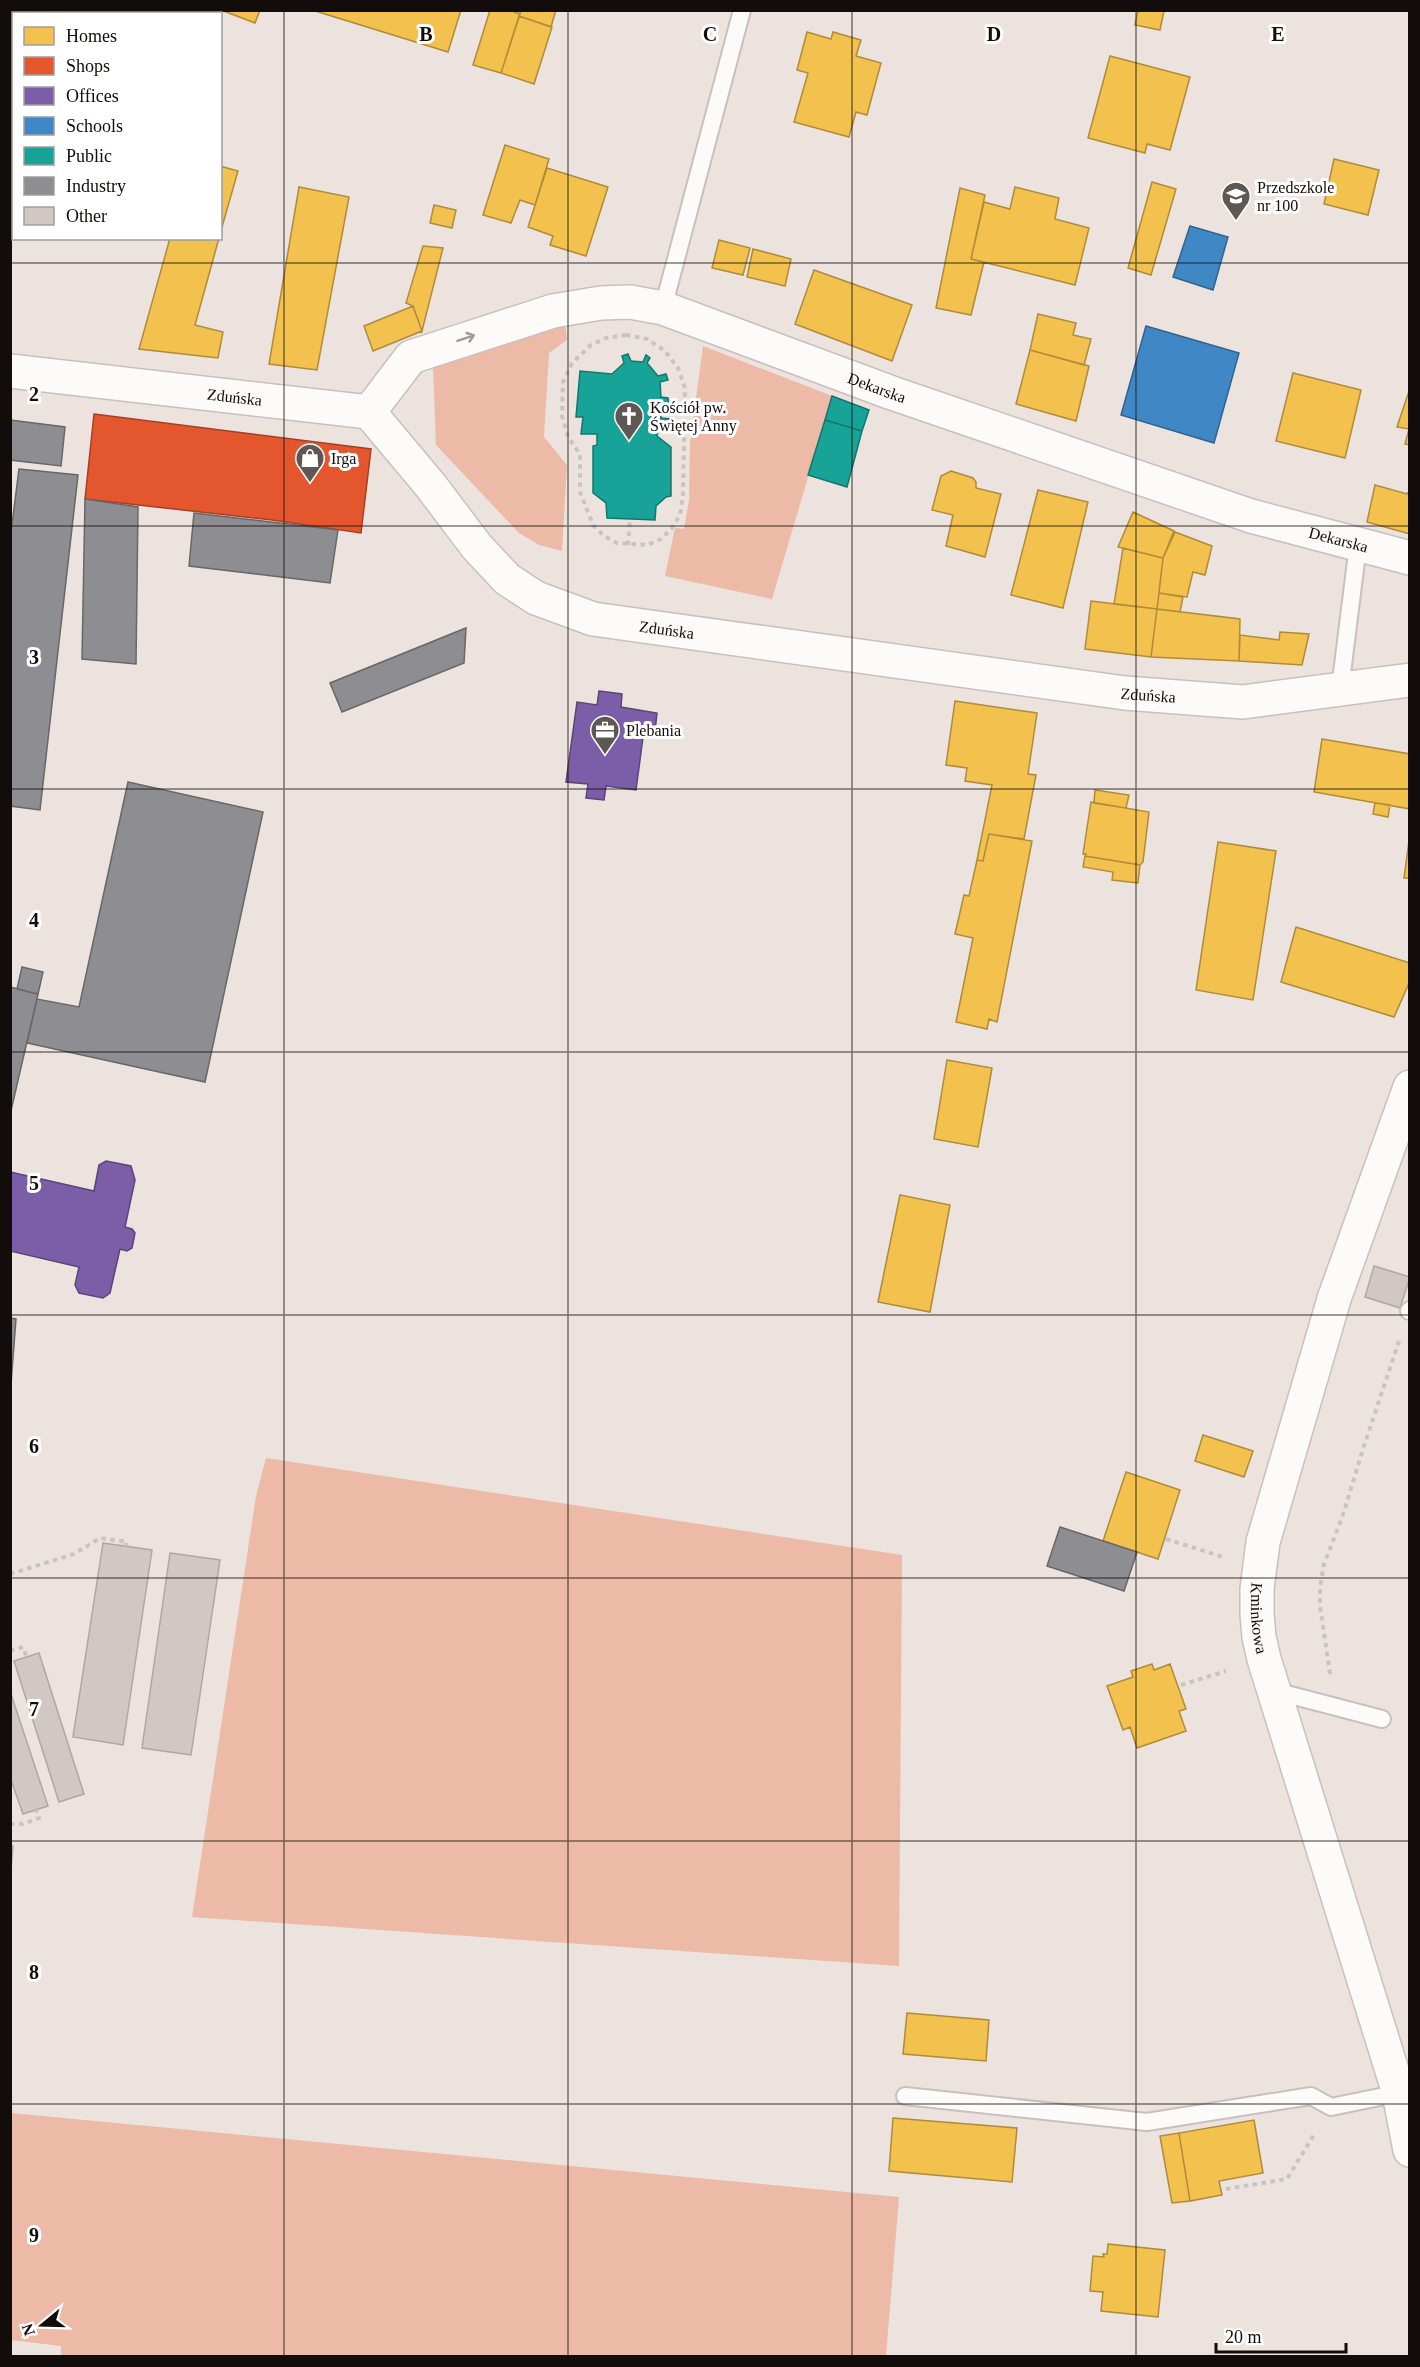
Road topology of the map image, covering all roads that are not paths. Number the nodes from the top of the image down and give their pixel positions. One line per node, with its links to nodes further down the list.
1 (742, 10): 2 (lane)
2 (663, 308): 4 (street, Dekarska, one-way to 2); 5 (street, Dekarska)
3 (10, 371): 4 (street, Zduńska)
4 (369, 412): 8 (street, Zduńska)
5 (1358, 545): 6 (street, Dekarska); 8 (lane)
6 (1410, 558)
7 (1410, 680): 8 (street, Zduńska)
8 (1340, 689)
9 (1410, 1087): 10 (street, Kminkowa)
10 (1275, 1691): 11 (lane); 12 (street, Kminkowa)
11 (1382, 1719)
12 (1399, 2093): 13 (lane); 14 (street, Kminkowa)
13 (905, 2096)
14 (1410, 2150)

